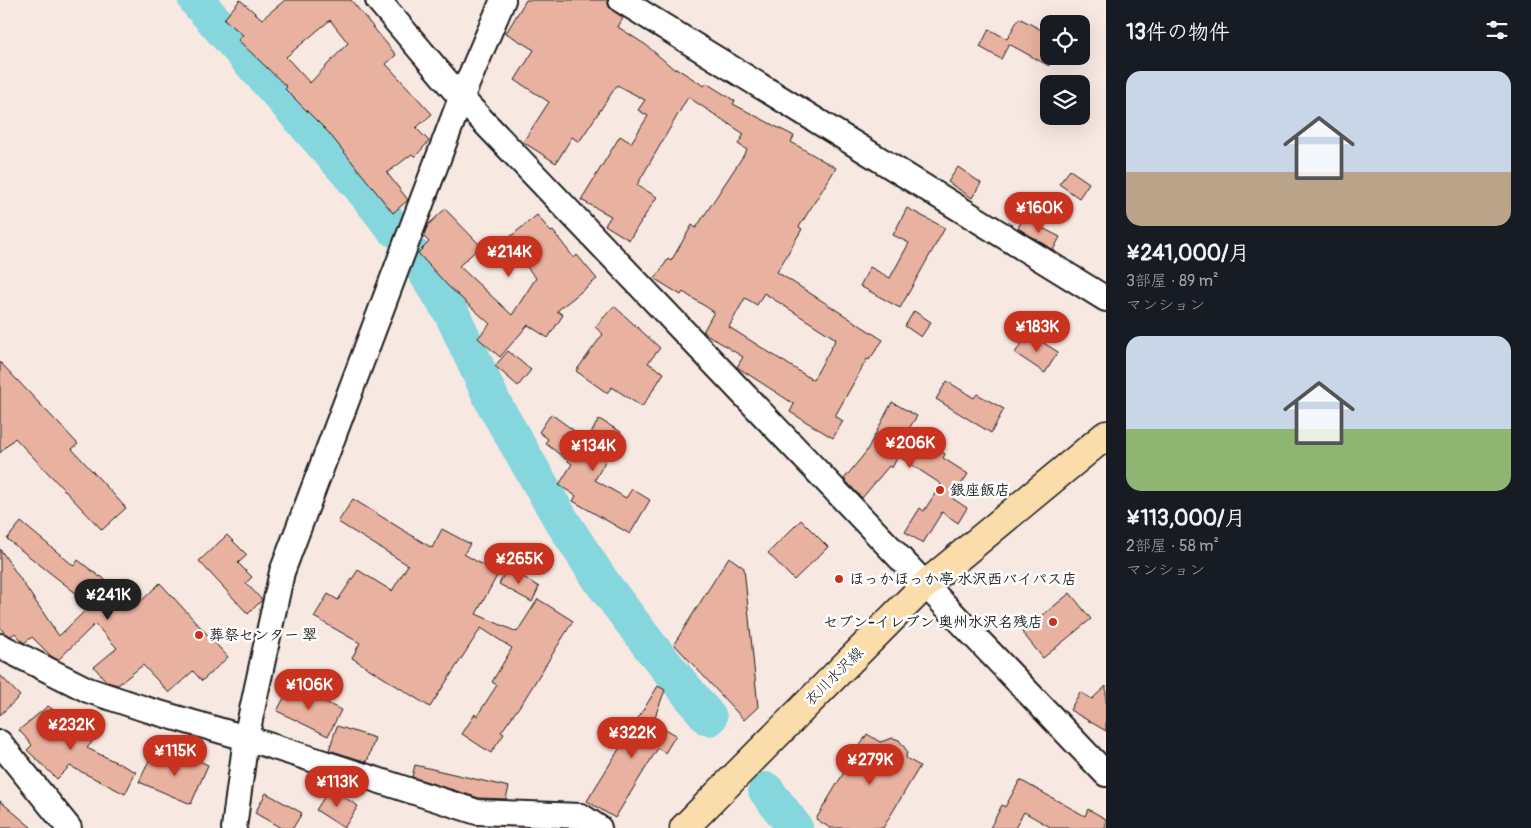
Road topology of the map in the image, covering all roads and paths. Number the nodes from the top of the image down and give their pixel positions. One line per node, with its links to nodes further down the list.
1 (378, 0): 4 (street)
2 (503, 0): 4 (street)
3 (621, 0): 5 (street)
4 (461, 98): 7 (street); 9 (street)
5 (1106, 299)
6 (1106, 435): 7 (main road, 衣川水沢線)
7 (926, 584): 11 (street); 15 (main road, 衣川水沢線)
8 (0, 646): 9 (street)
9 (246, 738): 13 (street); 14 (street)
10 (0, 743): 12 (street)
11 (1106, 774)
12 (68, 828)
13 (234, 828)
14 (600, 828)
15 (684, 828)

